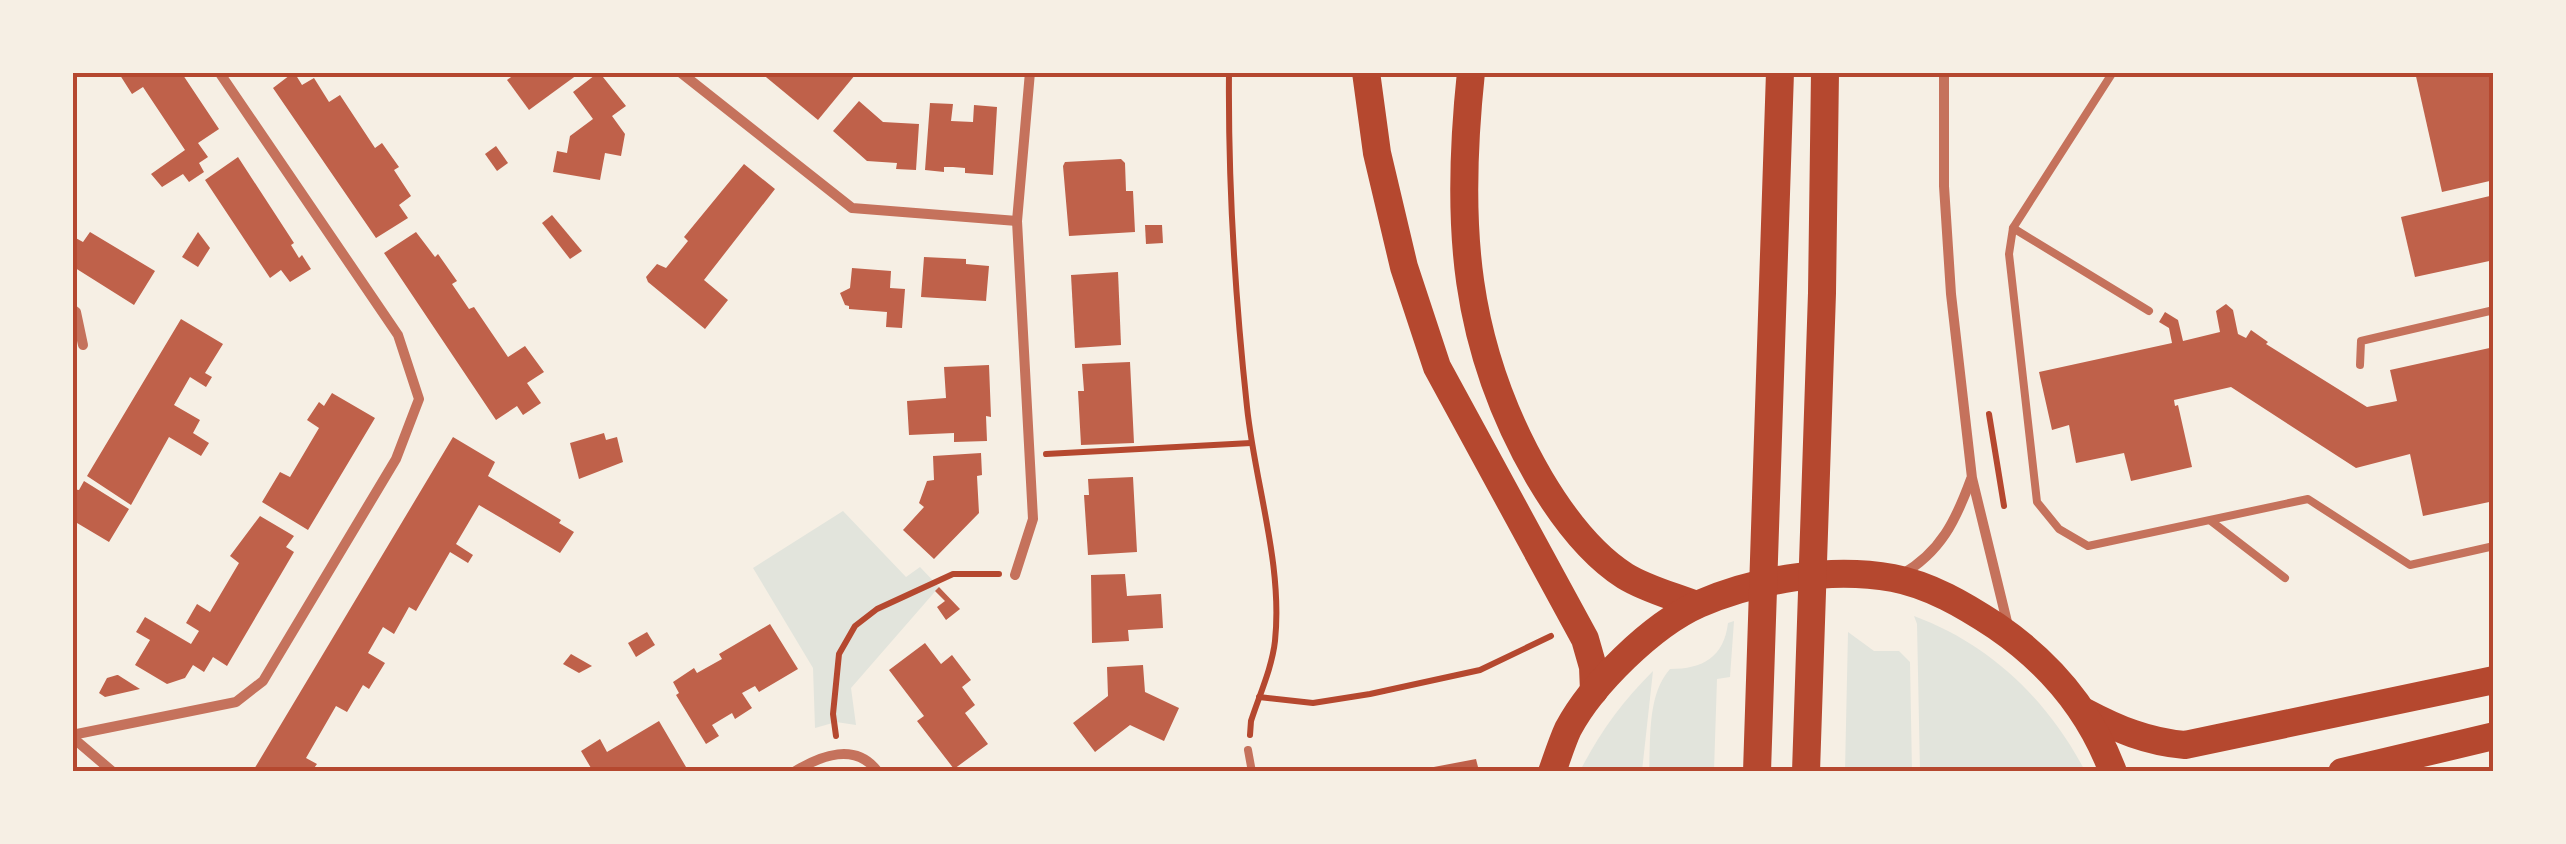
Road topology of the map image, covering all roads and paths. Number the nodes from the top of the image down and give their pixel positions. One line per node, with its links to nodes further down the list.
1 (220, 72): 33 (street)
2 (680, 72): 11 (street)
3 (1030, 72): 11 (street)
4 (1229, 72): 18 (path)
5 (1366, 72): 27 (highway)
6 (1471, 72): 26 (highway)
7 (1780, 72): 42 (highway)
8 (1825, 72): 43 (highway)
9 (1944, 72): 20 (street)
10 (2114, 72): 12 (lane)
11 (1017, 221): 19 (street)
12 (2013, 228): 15 (lane); 21 (lane)
13 (72, 310): 16 (street)
14 (2494, 310): 17 (lane)
15 (2148, 312)
16 (82, 346)
17 (2360, 365)
18 (1252, 443): 19 (path); 31 (path)
19 (1030, 455): 23 (street)
20 (1972, 478): 24 (street); 28 (street)
21 (2211, 520): 22 (lane); 25 (lane)
22 (2494, 546)
23 (1015, 575): 36 (path)
24 (1895, 578): 26 (highway); 28 (highway)
25 (2285, 578)
26 (1707, 601): 30 (highway)
27 (1576, 623): 30 (highway); 31 (path)
28 (2010, 636): 32 (highway)
29 (2494, 680): 32 (highway)
30 (1594, 691): 41 (highway)
31 (1259, 698): 35 (path)
32 (2085, 712): 44 (highway)
33 (72, 736): 37 (street)
34 (2494, 736): 45 (highway)
35 (1248, 750): 40 (lane)
36 (838, 752): 38 (street); 39 (street)
37 (113, 772)
38 (794, 772)
39 (878, 772)
40 (1252, 772)
41 (1552, 772)
42 (1757, 772)
43 (1806, 772)
44 (2112, 772)
45 (2342, 772)

